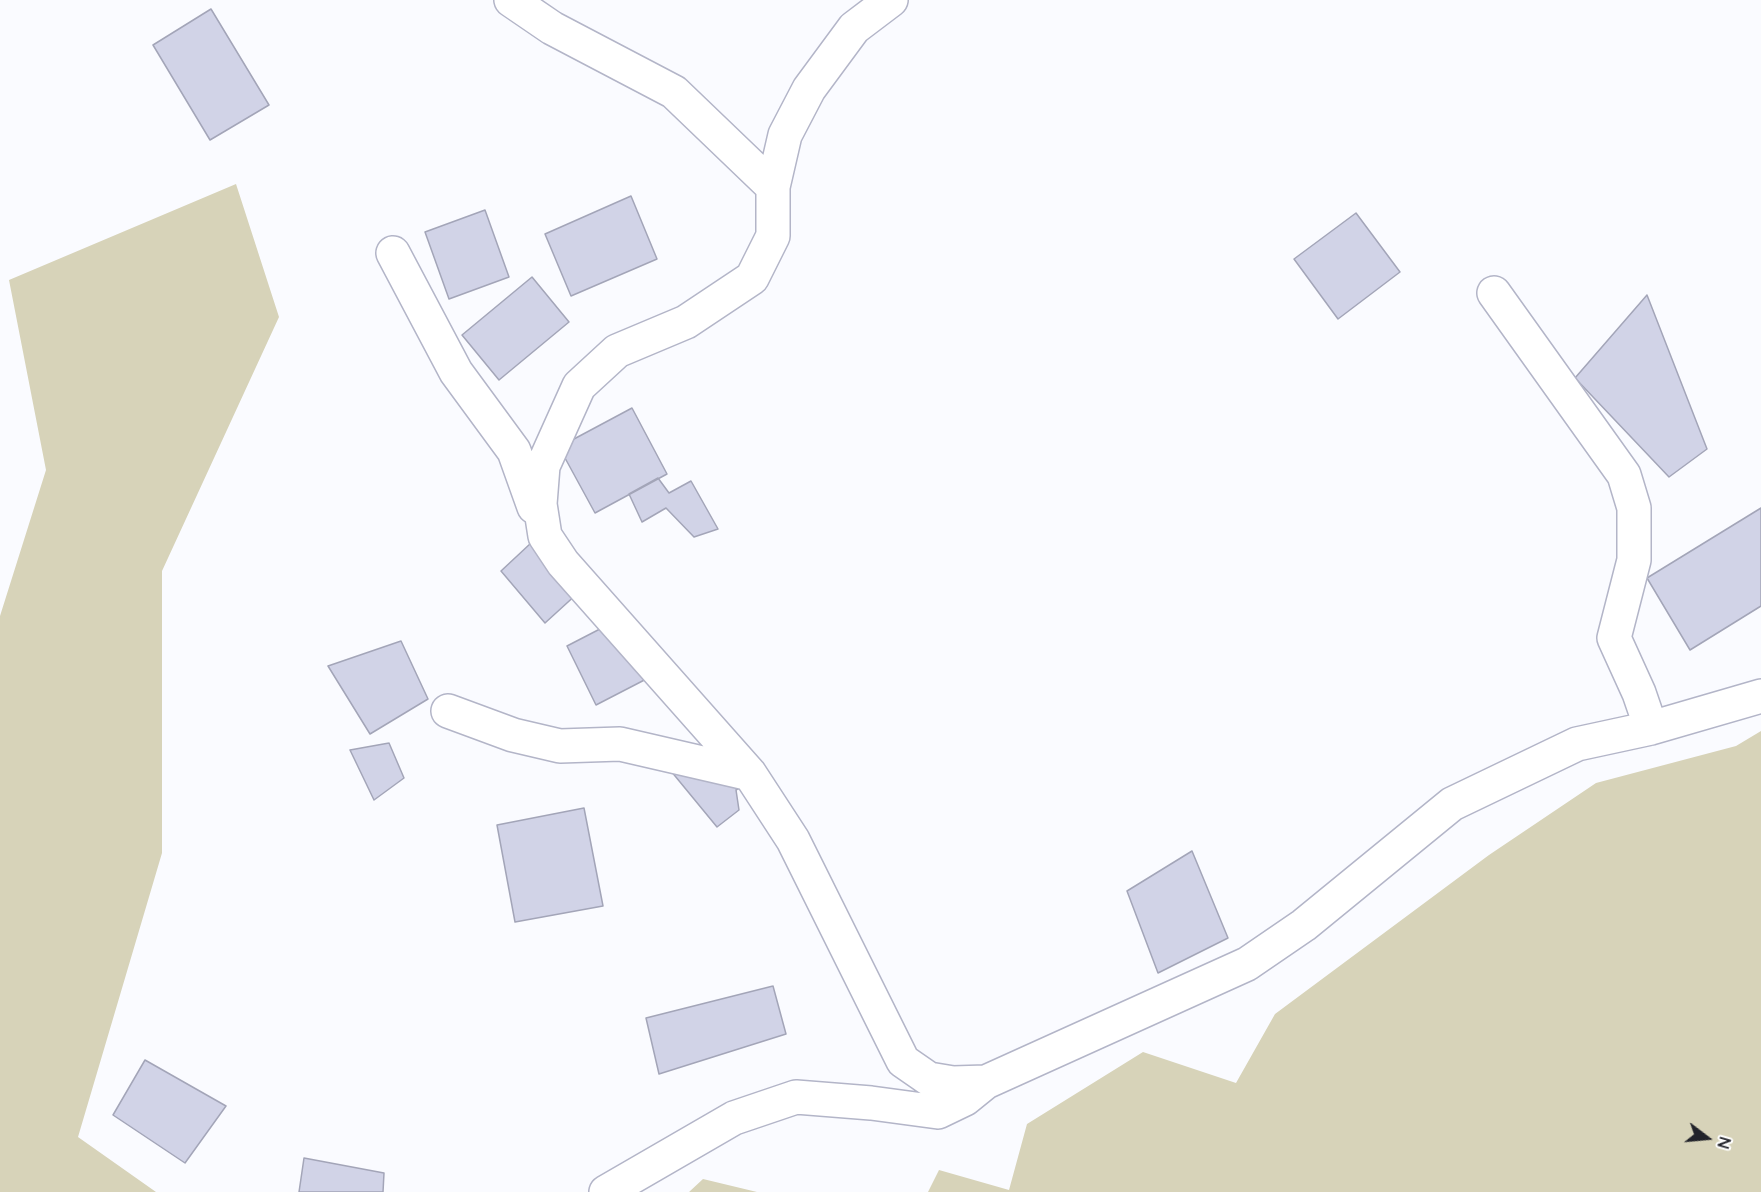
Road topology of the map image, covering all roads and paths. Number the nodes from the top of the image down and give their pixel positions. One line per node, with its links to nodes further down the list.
1 (511, 0): 3 (street)
2 (891, 0): 3 (street)
3 (773, 187): 6 (street)
4 (393, 252): 6 (street)
5 (1494, 292): 9 (street)
6 (545, 536): 10 (street)
7 (1761, 696): 9 (street)
8 (448, 711): 10 (street)
9 (1651, 728): 11 (street)
10 (750, 774): 11 (street)
11 (986, 1082): 12 (street)
12 (606, 1192)

